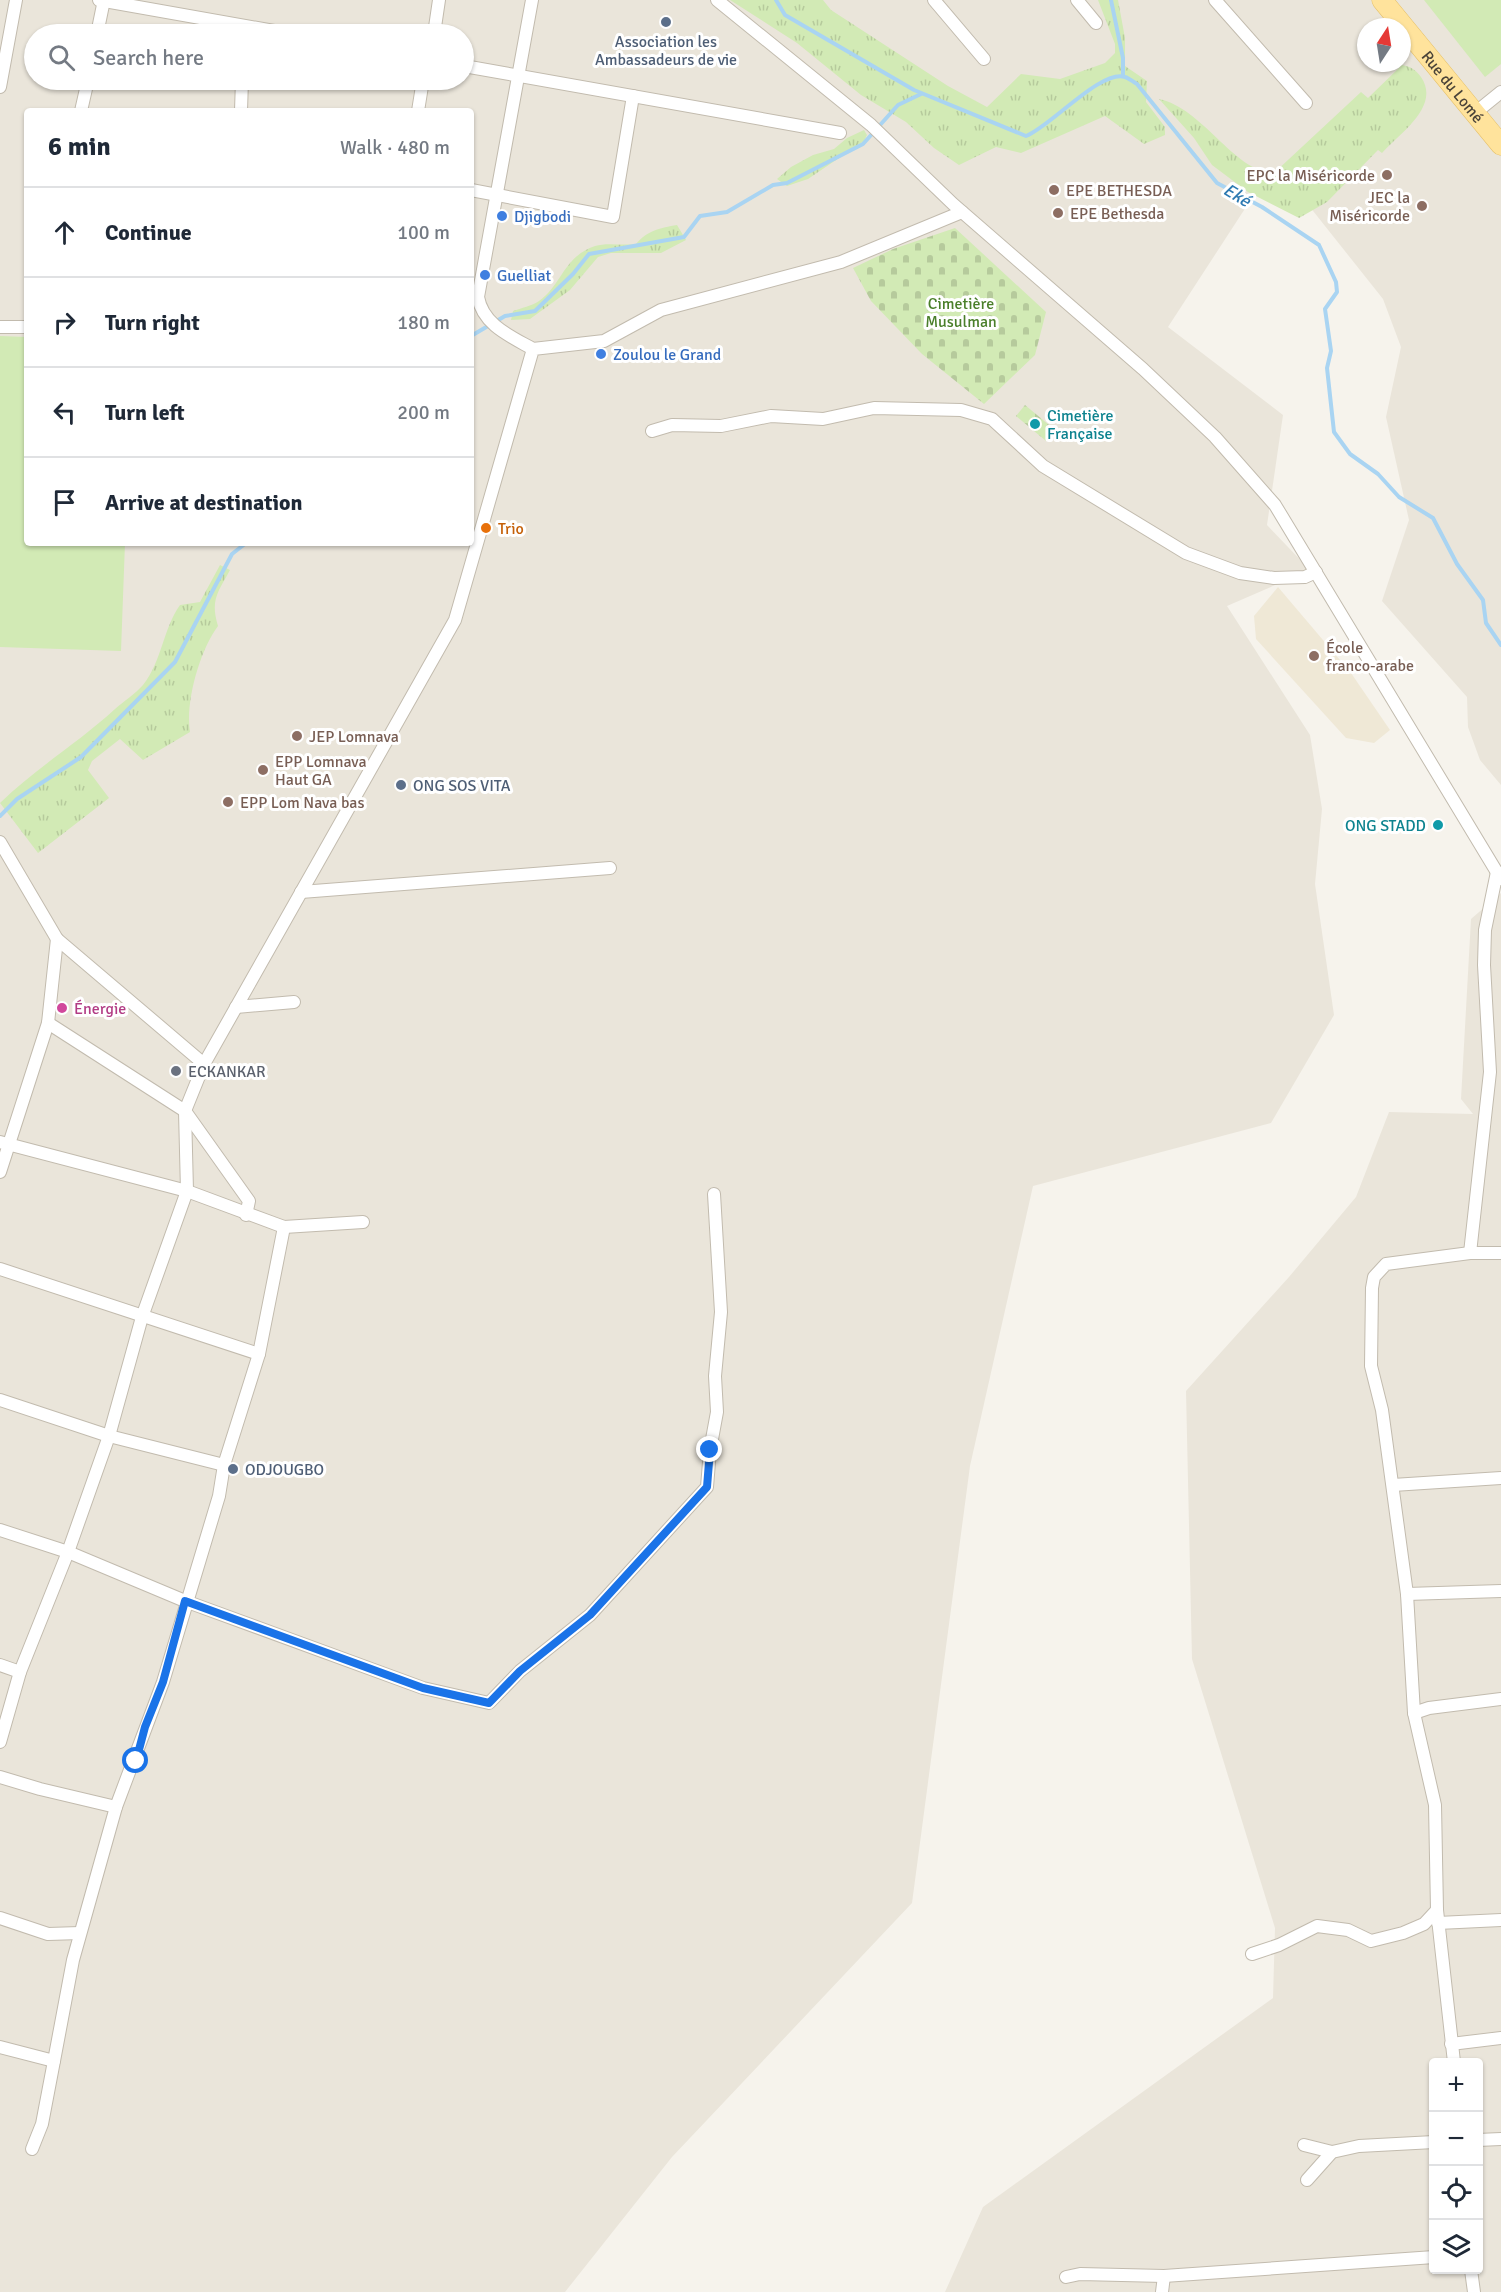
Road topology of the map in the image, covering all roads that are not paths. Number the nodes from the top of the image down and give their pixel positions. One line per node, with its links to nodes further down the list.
1 (16, 0): 17 (street)
2 (102, 0): 11 (street); 12 (street)
3 (439, 0): 13 (street)
4 (532, 0): 16 (street)
5 (717, 0): 32 (street)
6 (934, 0): 14 (street)
7 (1077, 0): 10 (street)
8 (1215, 0): 23 (street)
9 (1382, 0): 27 (main road, Rue du Lomé)
10 (1096, 23)
11 (98, 24)
12 (215, 24)
13 (435, 24)
14 (984, 60)
15 (474, 68): 16 (street)
16 (518, 75): 22 (street); 31 (street)
17 (0, 87)
18 (86, 90): 24 (street)
19 (242, 90): 25 (street)
20 (421, 90): 26 (street)
21 (1501, 92): 27 (street)
22 (633, 96): 28 (street); 31 (street)
23 (1306, 103)
24 (82, 108)
25 (241, 108)
26 (418, 108)
27 (1475, 113): 29 (main road, Rue du Lomé)
28 (840, 133)
29 (1501, 146)
30 (474, 190): 31 (street)
31 (495, 194): 35 (street)
32 (962, 212): 35 (street); 37 (street)
33 (0, 327): 34 (street)
34 (24, 327)
35 (533, 349): 41 (street)
36 (652, 432): 37 (street)
37 (1316, 572): 40 (street)
38 (0, 842): 42 (street)
39 (610, 868): 41 (street)
40 (1499, 876): 55 (street)
41 (301, 892): 44 (street)
42 (57, 939): 45 (street); 46 (street)
43 (294, 1002): 44 (street)
44 (236, 1007): 46 (street)
45 (48, 1023): 47 (street); 48 (street)
46 (204, 1064): 47 (street)
47 (185, 1111): 50 (street); 52 (street)
48 (4, 1144): 49 (street); 50 (street)
49 (0, 1172)
50 (187, 1191): 52 (street); 58 (street)
51 (714, 1194): 69 (street)
52 (246, 1215): 54 (street)
53 (363, 1222): 54 (street)
54 (284, 1227): 59 (street)
55 (1470, 1253): 56 (street); 64 (street)
56 (1501, 1253)
57 (0, 1269): 58 (street)
58 (142, 1317): 59 (street); 61 (street)
59 (259, 1354): 62 (street)
60 (0, 1400): 61 (street)
61 (109, 1436): 62 (street); 66 (street)
62 (224, 1466): 69 (street)
63 (1501, 1478): 64 (street)
64 (1393, 1485): 68 (street)
65 (0, 1530): 66 (street)
66 (68, 1552): 69 (street); 71 (street)
67 (1501, 1591): 68 (street)
68 (1407, 1594): 73 (street)
69 (185, 1601): 76 (street)
70 (0, 1665): 71 (street)
71 (20, 1672): 74 (street)
72 (1501, 1699): 73 (street)
73 (1414, 1713): 77 (street)
74 (0, 1742)
75 (0, 1777): 76 (street)
76 (116, 1807): 80 (street)
77 (1438, 1916): 79 (street); 81 (street); 83 (street)
78 (0, 1918): 80 (street)
79 (1501, 1920)
80 (80, 1933): 86 (street)
81 (1252, 1953)
82 (1501, 2038): 83 (street)
83 (1451, 2044): 85 (street)
84 (0, 2047): 86 (street)
85 (1453, 2058)
86 (54, 2061): 91 (street)
87 (1501, 2139): 88 (street)
88 (1483, 2140)
89 (1429, 2142): 92 (street)
90 (1304, 2145): 92 (street)
91 (32, 2149)
92 (1332, 2152): 93 (street)
93 (1307, 2180)
94 (1429, 2257): 96 (street)
95 (1472, 2274): 99 (street)
96 (1164, 2276): 97 (street); 98 (street)
97 (1066, 2277)
98 (1162, 2292)
99 (1474, 2292)

